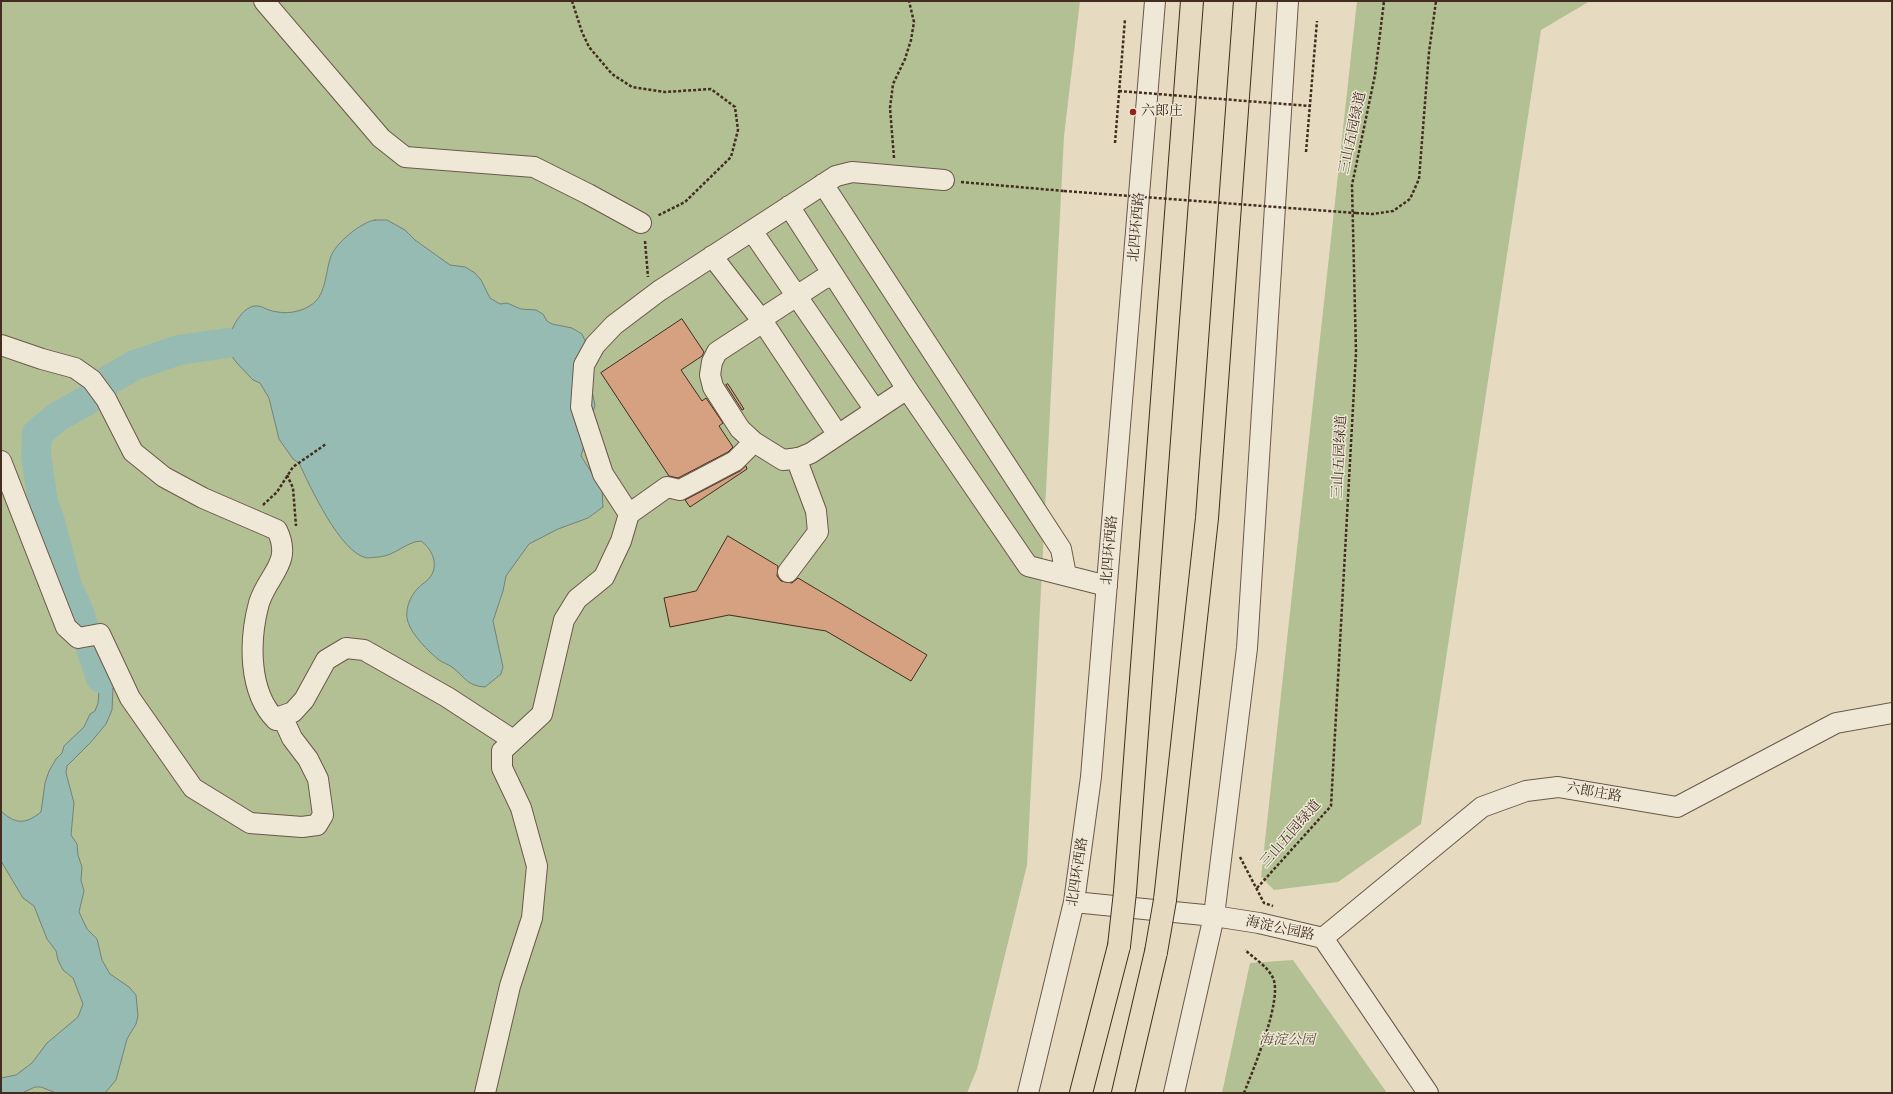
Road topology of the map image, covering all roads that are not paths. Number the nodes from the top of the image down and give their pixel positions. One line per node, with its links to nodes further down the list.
1 (264, 1): 9 (street)
2 (1155, 1): 25 (street, 北四环西路)
3 (1192, 1): 34 (highway, bridge)
4 (1245, 1): 35 (highway, bridge)
5 (1288, 1): 30 (street)
6 (944, 180): 7 (street)
7 (823, 184): 8 (street); 24 (street)
8 (789, 206): 10 (street); 12 (street)
9 (641, 223)
10 (752, 231): 11 (street); 13 (street)
11 (712, 256): 14 (street); 22 (street)
12 (834, 276): 13 (street); 16 (street)
13 (797, 297): 14 (street); 17 (street)
14 (763, 322): 18 (street); 19 (street)
15 (1, 345): 27 (street)
16 (907, 389): 17 (street); 24 (street)
17 (874, 410): 18 (street)
18 (838, 435): 20 (street)
19 (754, 442): 20 (street); 22 (street)
20 (796, 458): 23 (street)
21 (1, 461): 27 (street)
22 (629, 514): 28 (street)
23 (788, 572)
24 (1066, 575): 25 (street)
25 (1107, 586): 29 (street, 北四环西路)
26 (1892, 713): 31 (street, 六郎庄路)
27 (282, 716): 28 (street)
28 (513, 740): 32 (street)
29 (1074, 902): 30 (street, 海淀公园路); 33 (street, 北四环西路)
30 (1214, 916): 31 (street, 海淀公园路); 36 (street)
31 (1323, 938): 37 (street, 海淀公园路)
32 (485, 1093)
33 (1028, 1093)
34 (1081, 1093)
35 (1124, 1093)
36 (1174, 1093)
37 (1428, 1093)

